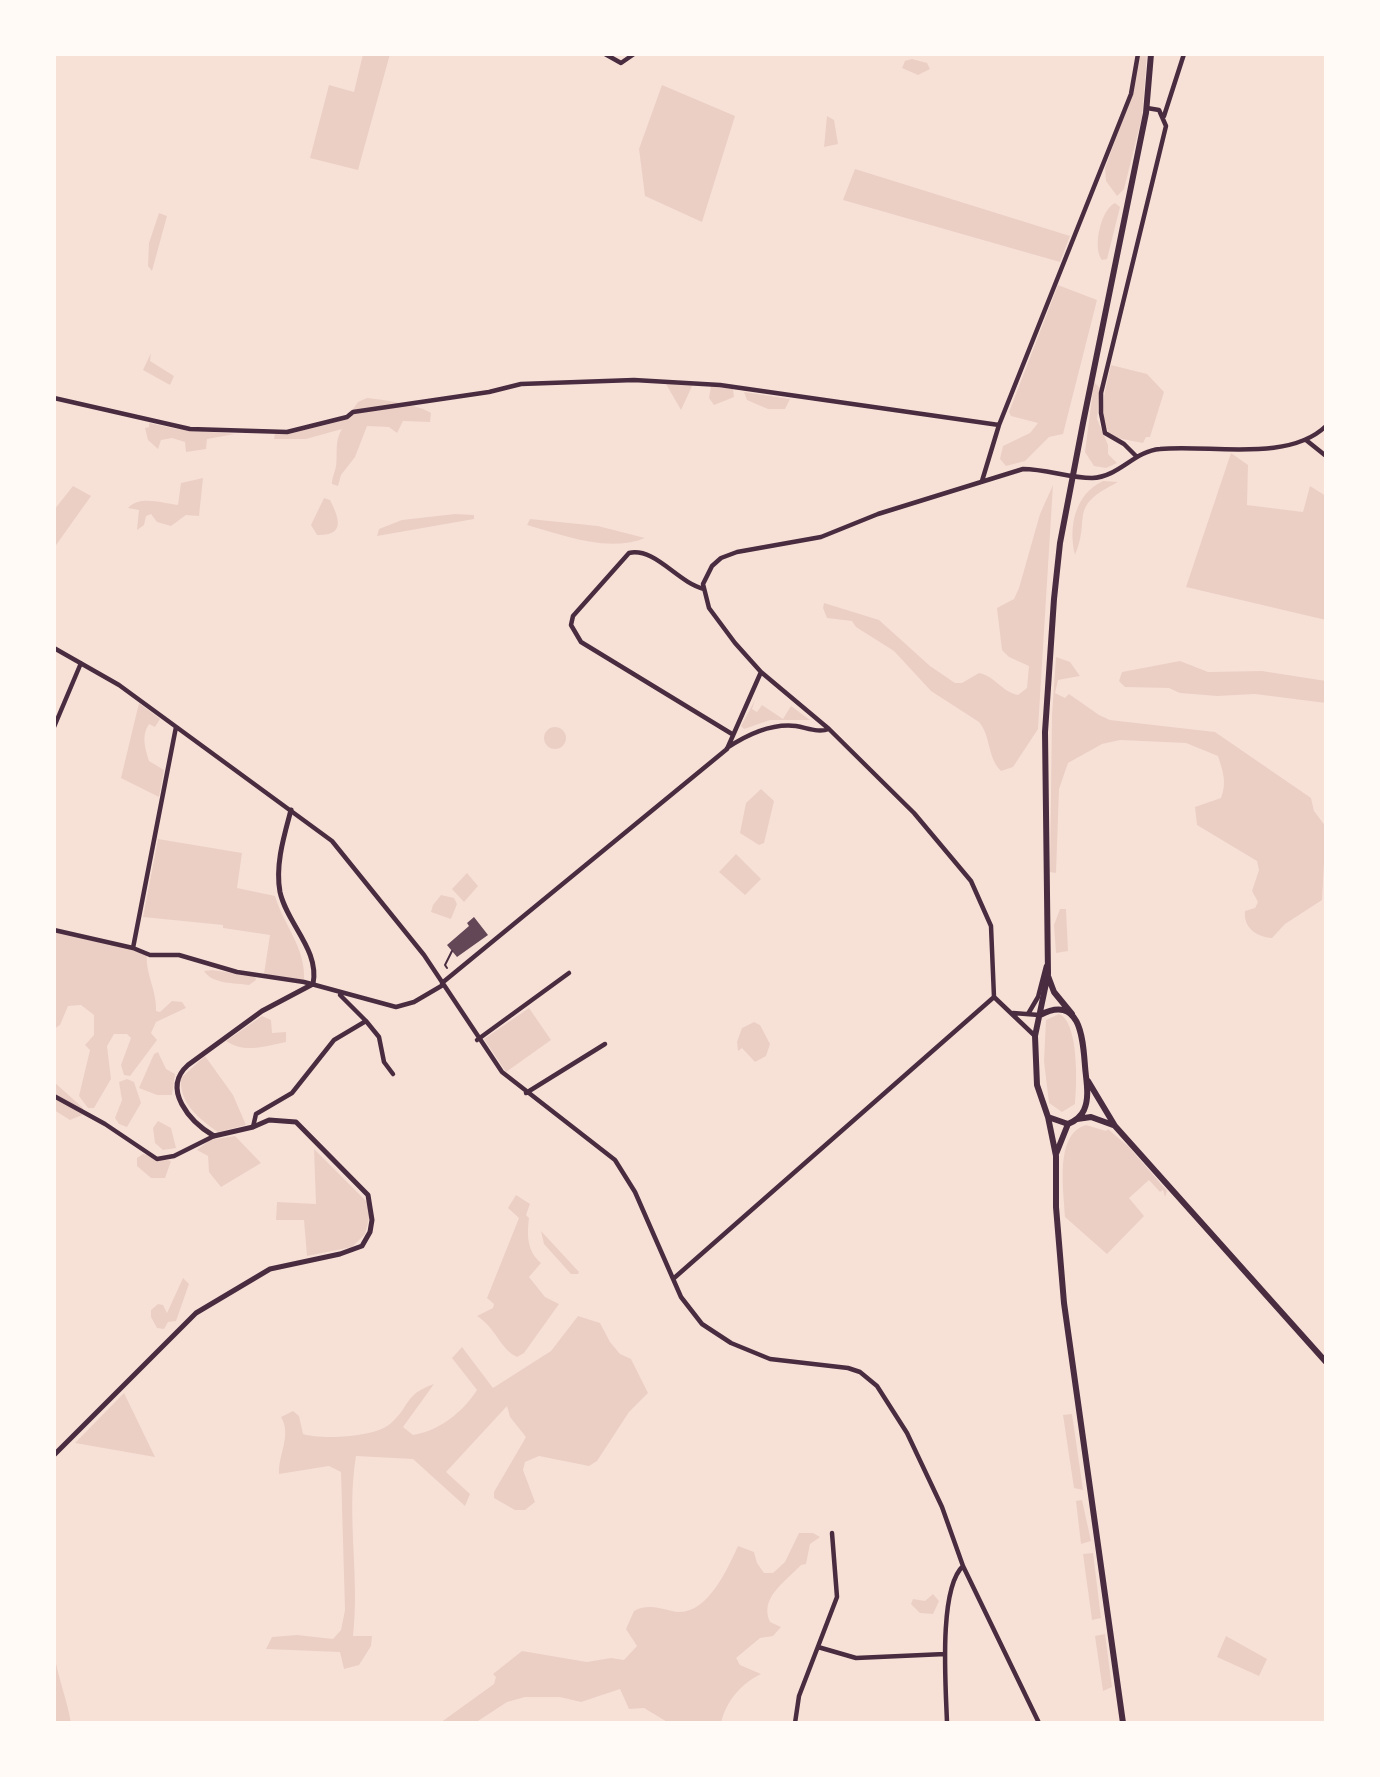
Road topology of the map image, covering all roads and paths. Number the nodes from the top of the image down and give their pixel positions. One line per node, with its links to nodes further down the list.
1 (605, 54): 2 (street)
2 (634, 54)
3 (1138, 54): 9 (street)
4 (1152, 54): 6 (main road)
5 (1184, 54): 7 (street)
6 (1147, 107): 7 (street); 14 (main road)
7 (1164, 116): 13 (street)
8 (54, 398): 9 (street)
9 (999, 425): 15 (street)
10 (1326, 426): 11 (street)
11 (1306, 440): 12 (street); 13 (street)
12 (1326, 456)
13 (1137, 457): 14 (street)
14 (1074, 475): 15 (street); 29 (main road)
15 (982, 481): 16 (street)
16 (704, 589): 19 (street); 23 (street)
17 (54, 648): 18 (street)
18 (81, 663): 20 (street); 21 (street)
19 (761, 672): 22 (street); 23 (street)
20 (54, 727)
21 (176, 727): 25 (street); 27 (street)
22 (829, 729): 24 (street); 36 (street)
23 (732, 734): 24 (street)
24 (727, 749): 34 (street)
25 (290, 810): 33 (street); 34 (street)
26 (54, 930): 27 (street)
27 (133, 948): 33 (street)
28 (452, 951): 30 (path)
29 (1048, 958): 32 (main road); 38 (street)
30 (450, 972)
31 (569, 973): 43 (street)
32 (1048, 974): 39 (main road); 40 (main road)
33 (313, 984): 35 (street); 54 (street)
34 (443, 984): 35 (street); 43 (street)
35 (339, 994): 41 (street)
36 (994, 997): 37 (street); 56 (street)
37 (1012, 1013): 38 (street); 42 (street)
38 (1028, 1014): 39 (street)
39 (1040, 1015): 40 (main road); 42 (main road)
40 (1075, 1017): 46 (main road)
41 (366, 1021): 45 (street); 53 (street)
42 (1034, 1036): 49 (main road)
43 (477, 1040): 47 (street)
44 (605, 1044): 47 (street)
45 (393, 1074)
46 (1086, 1077): 50 (main road); 52 (main road)
47 (526, 1093): 56 (street)
48 (54, 1096): 54 (street)
49 (1048, 1117): 51 (main road); 55 (main road)
50 (1077, 1119): 51 (main road); 52 (main road)
51 (1068, 1124): 55 (main road)
52 (1115, 1126): 57 (main road)
53 (253, 1127): 54 (street); 58 (street)
54 (214, 1136)
55 (1056, 1156): 66 (main road)
56 (673, 1279): 60 (street)
57 (1326, 1362)
58 (54, 1455)
59 (832, 1534): 61 (street)
60 (962, 1566): 62 (street); 65 (street)
61 (818, 1647): 62 (street); 63 (street)
62 (946, 1654): 64 (street)
63 (795, 1723)
64 (947, 1723)
65 (1039, 1723)
66 (1123, 1723)

